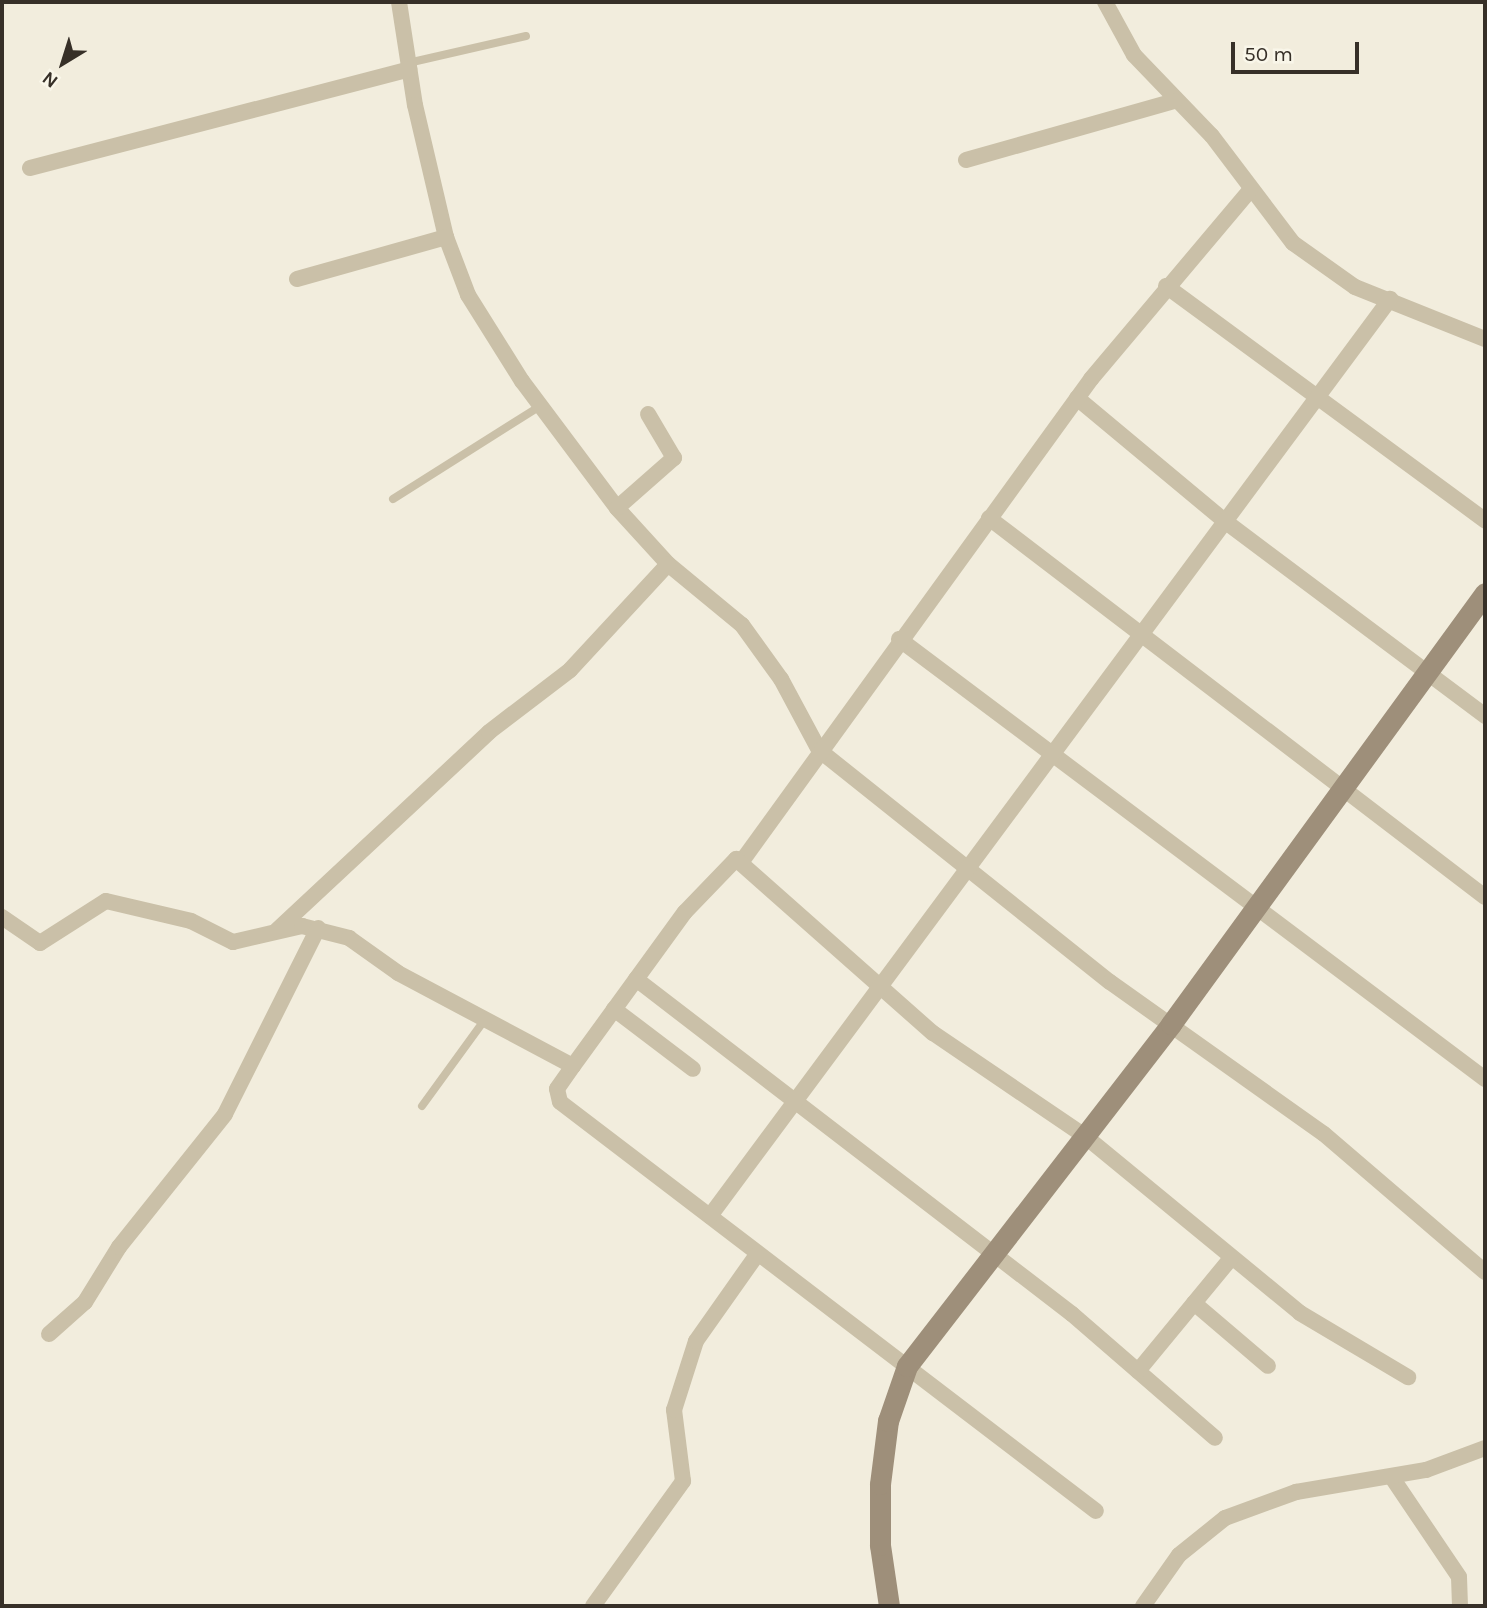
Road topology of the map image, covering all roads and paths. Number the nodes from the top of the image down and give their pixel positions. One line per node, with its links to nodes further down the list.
1 (399, 2): 4 (street)
2 (1105, 2): 5 (street)
3 (526, 36): 4 (lane)
4 (408, 66): 7 (street); 9 (street)
5 (1175, 101): 6 (street); 8 (street)
6 (966, 160)
7 (30, 168)
8 (1250, 190): 11 (street); 12 (street)
9 (446, 237): 10 (street); 16 (street)
10 (297, 279)
11 (1166, 286): 14 (street); 15 (street)
12 (1390, 299): 13 (street); 14 (street)
13 (1485, 339)
14 (1322, 397): 21 (street); 22 (street)
15 (1077, 398): 20 (street); 22 (street)
16 (540, 406): 18 (lane); 19 (street)
17 (648, 414): 19 (street)
18 (393, 499)
19 (617, 508): 23 (street)
20 (989, 518): 25 (street); 26 (street)
21 (1485, 520)
22 (1226, 522): 25 (street); 27 (street)
23 (668, 564): 29 (street); 38 (street)
24 (1485, 593): 27 (main road)
25 (1140, 637): 30 (street); 31 (street)
26 (899, 639): 29 (street); 30 (street)
27 (1429, 672): 28 (street); 31 (main road)
28 (1485, 716)
29 (819, 750): 32 (street); 33 (street)
30 (1055, 754): 33 (street); 35 (street)
31 (1342, 784): 34 (street); 35 (main road)
32 (741, 862): 39 (street); 40 (street)
33 (970, 872): 40 (street); 43 (street)
34 (1485, 897)
35 (1257, 905): 43 (main road); 46 (street)
36 (2, 917): 38 (street)
37 (318, 928): 38 (street); 42 (street); 56 (street)
38 (277, 930)
39 (636, 979): 41 (street); 47 (street)
40 (884, 989): 47 (street); 49 (street)
41 (614, 1009): 44 (street); 45 (street)
42 (486, 1018): 44 (street); 48 (lane)
43 (1171, 1024): 49 (main road); 54 (street)
44 (573, 1066): 50 (street)
45 (692, 1069)
46 (1485, 1079)
47 (798, 1101): 50 (street); 52 (street)
48 (422, 1106)
49 (1086, 1138): 52 (main road); 53 (street)
50 (710, 1216): 51 (street)
51 (756, 1256): 57 (street); 65 (street)
52 (992, 1256): 57 (main road); 59 (street)
53 (1231, 1258): 55 (street); 60 (street)
54 (1485, 1272)
55 (1194, 1303): 58 (street); 59 (street)
56 (49, 1334)
57 (907, 1366): 64 (street); 66 (main road)
58 (1268, 1366)
59 (1138, 1371): 61 (street)
60 (1408, 1377)
61 (1215, 1438)
62 (1485, 1448): 63 (street)
63 (1393, 1479): 67 (street); 68 (street)
64 (1096, 1511)
65 (593, 1606)
66 (889, 1606)
67 (1143, 1606)
68 (1460, 1606)

